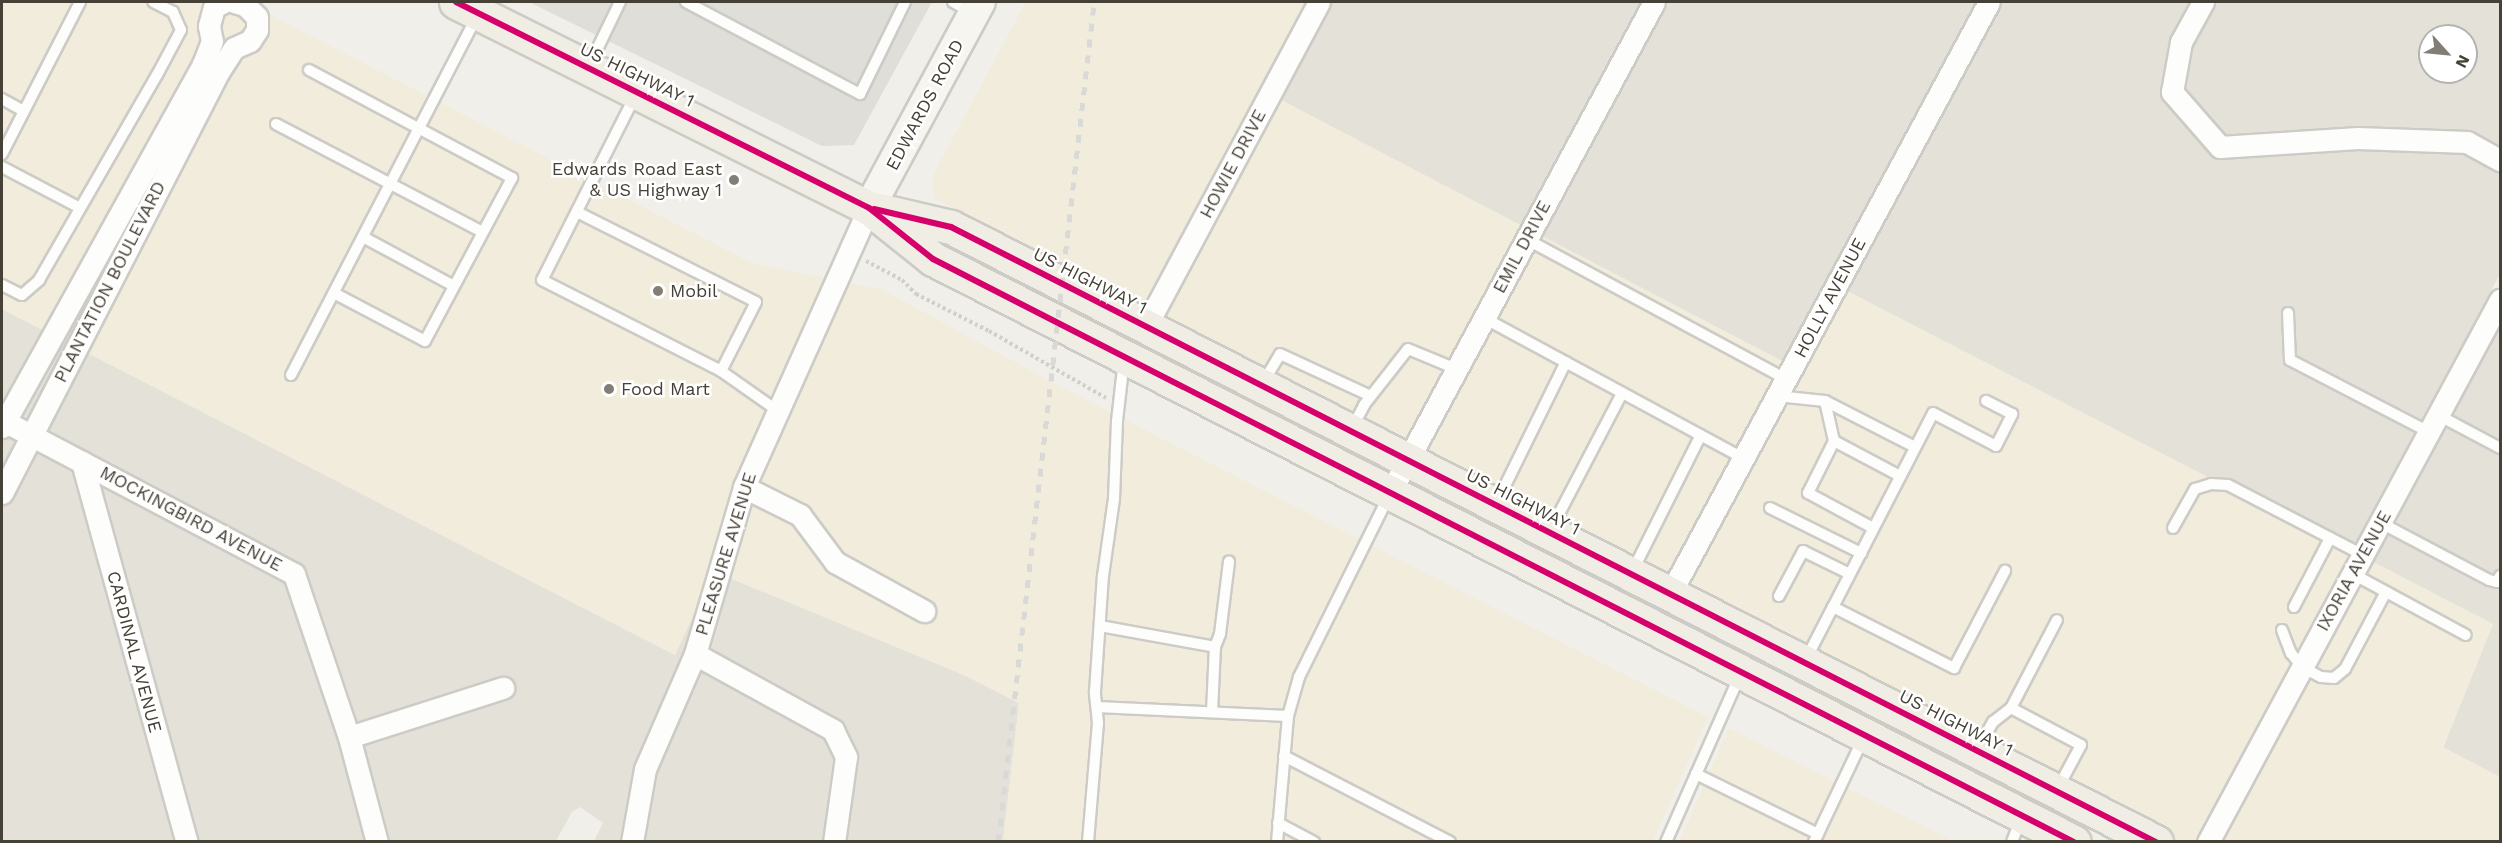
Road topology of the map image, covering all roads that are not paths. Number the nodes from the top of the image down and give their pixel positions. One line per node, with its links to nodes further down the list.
1 (80, 2): 19 (lane)
2 (153, 2): 26 (lane)
3 (224, 2): 14 (street, PLANTATION BOULEVARD)
4 (242, 2): 14 (street, PLANTATION BOULEVARD)
5 (620, 2): 15 (lane)
6 (686, 2): 7 (lane)
7 (905, 2)
8 (1319, 2): 38 (street, HOWIE DRIVE)
9 (1654, 2): 31 (street, EMIL DRIVE)
10 (1989, 2): 45 (street, HOLLY AVENUE)
11 (2203, 2): 23 (street)
12 (473, 5): 15 (main road, US HIGHWAY 1); 21 (lane)
13 (969, 5): 27 (main road, EDWARDS ROAD)
14 (211, 68): 51 (street, PLANTATION BOULEVARD); 54 (street, PLANTATION BOULEVARD)
15 (588, 68): 17 (main road, US HIGHWAY 1)
16 (309, 70): 21 (lane)
17 (637, 91): 27 (main road, US HIGHWAY 1); 28 (lane)
18 (2, 99): 19 (lane)
19 (24, 111): 22 (lane)
20 (276, 124): 25 (lane)
21 (419, 128): 25 (lane); 29 (lane)
22 (2, 154)
23 (2500, 160)
24 (2, 167): 26 (lane)
25 (391, 183): 29 (lane); 30 (lane)
26 (81, 208): 32 (lane)
27 (869, 208): 38 (main road, US HIGHWAY 1); 39 (main road, US HIGHWAY 1); 50 (street, PLEASURE AVENUE)
28 (577, 212): 42 (lane); 42 (lane)
29 (483, 232): 33 (lane)
30 (363, 237): 33 (lane); 34 (lane)
31 (1526, 239): 37 (street, EMIL DRIVE); 45 (lane)
32 (2, 285)
33 (454, 286): 34 (lane)
34 (334, 292): 43 (lane)
35 (2500, 300): 52 (street, IXORIA AVENUE)
36 (2288, 314): 52 (lane)
37 (1484, 318): 40 (lane); 41 (street, EMIL DRIVE)
38 (1146, 326): 44 (main road, US HIGHWAY 1)
39 (1125, 357): 65 (main road, US HIGHWAY 1); 88 (lane)
40 (1566, 363): 46 (lane); 66 (lane)
41 (1456, 369): 47 (lane); 60 (street, EMIL DRIVE)
42 (721, 371): 50 (lane)
43 (291, 375)
44 (1261, 385): 47 (lane); 53 (main road, US HIGHWAY 1)
45 (1781, 388): 48 (lane); 59 (street, HOLLY AVENUE)
46 (1622, 393): 55 (lane); 71 (lane)
47 (1371, 396): 53 (lane)
48 (1825, 401): 56 (lane); 57 (lane)
49 (1986, 401): 57 (lane)
50 (778, 411): 63 (street, PLEASURE AVENUE)
51 (2, 423): 54 (street, MOCKINGBIRD AVENUE)
52 (2434, 424): 58 (lane); 68 (street, IXORIA AVENUE)
53 (1350, 431): 60 (main road, US HIGHWAY 1)
54 (31, 435): 61 (street, MOCKINGBIRD AVENUE); 64 (street, PLANTATION BOULEVARD)
55 (1701, 435): 59 (lane); 77 (lane)
56 (1834, 441): 62 (lane); 69 (lane)
57 (1915, 447): 62 (lane)
58 (2500, 448)
59 (1743, 458): 82 (street, HOLLY AVENUE)
60 (1407, 460): 65 (street, EMIL DRIVE); 66 (main road, US HIGHWAY 1)
61 (82, 462): 103 (street, MOCKINGBIRD AVENUE); 112 (street, CARDINAL AVENUE)
62 (1900, 476): 69 (lane)
63 (744, 487): 86 (street); 92 (street, PLEASURE AVENUE)
64 (2, 493)
65 (1390, 493): 95 (main road, US HIGHWAY 1); 100 (lane)
66 (1496, 505): 71 (main road, US HIGHWAY 1)
67 (1770, 508): 73 (lane)
68 (2381, 523): 74 (street, IXORIA AVENUE); 80 (lane)
69 (1873, 528): 73 (lane)
70 (2173, 528): 72 (lane)
71 (1549, 532): 77 (main road, US HIGHWAY 1)
72 (2330, 538): 74 (lane); 85 (lane)
73 (1861, 553): 78 (lane)
74 (2363, 555): 79 (street, IXORIA AVENUE)
75 (1229, 562): 91 (lane)
76 (2005, 571): 84 (lane)
77 (1631, 574): 82 (main road, US HIGHWAY 1)
78 (1850, 574): 83 (lane); 84 (lane)
79 (2353, 574): 81 (lane); 94 (street, IXORIA AVENUE)
80 (2500, 576)
81 (2386, 591): 90 (lane); 94 (lane)
82 (1671, 594): 93 (main road, US HIGHWAY 1)
83 (1779, 596)
84 (1833, 607): 93 (lane)
85 (2294, 607)
86 (924, 611)
87 (2057, 620): 98 (lane)
88 (1100, 626): 91 (lane); 97 (lane)
89 (2282, 630): 94 (lane)
90 (2466, 635)
91 (1215, 647): 99 (lane)
92 (695, 654): 114 (street, PLEASURE AVENUE); 115 (street)
93 (1804, 662): 101 (main road, US HIGHWAY 1)
94 (2302, 668): 122 (street, IXORIA AVENUE)
95 (1741, 672): 102 (main road, US HIGHWAY 1); 106 (lane)
96 (503, 688): 103 (street)
97 (1097, 707): 99 (lane); 116 (lane)
98 (2011, 708): 104 (lane); 107 (lane)
99 (1212, 712): 100 (lane)
100 (1288, 716): 105 (lane)
101 (1920, 722): 102 (main road); 104 (main road, US HIGHWAY 1)
102 (1864, 735): 109 (main road, US HIGHWAY 1); 110 (lane)
103 (349, 736): 113 (street, MOCKINGBIRD AVENUE)
104 (1977, 750): 107 (main road, US HIGHWAY 1)
105 (1284, 756): 108 (lane); 119 (lane)
106 (1696, 774): 110 (lane); 120 (lane)
107 (2057, 791): 121 (main road, US HIGHWAY 1)
108 (1278, 823): 117 (lane); 118 (lane)
109 (2017, 828): 111 (main road, US HIGHWAY 1)
110 (1816, 838)
111 (2063, 839)
112 (187, 842)
113 (376, 842)
114 (632, 842)
115 (834, 842)
116 (1088, 842)
117 (1277, 842)
118 (1314, 842)
119 (1450, 842)
120 (1666, 842)
121 (2156, 842)
122 (2208, 842)

